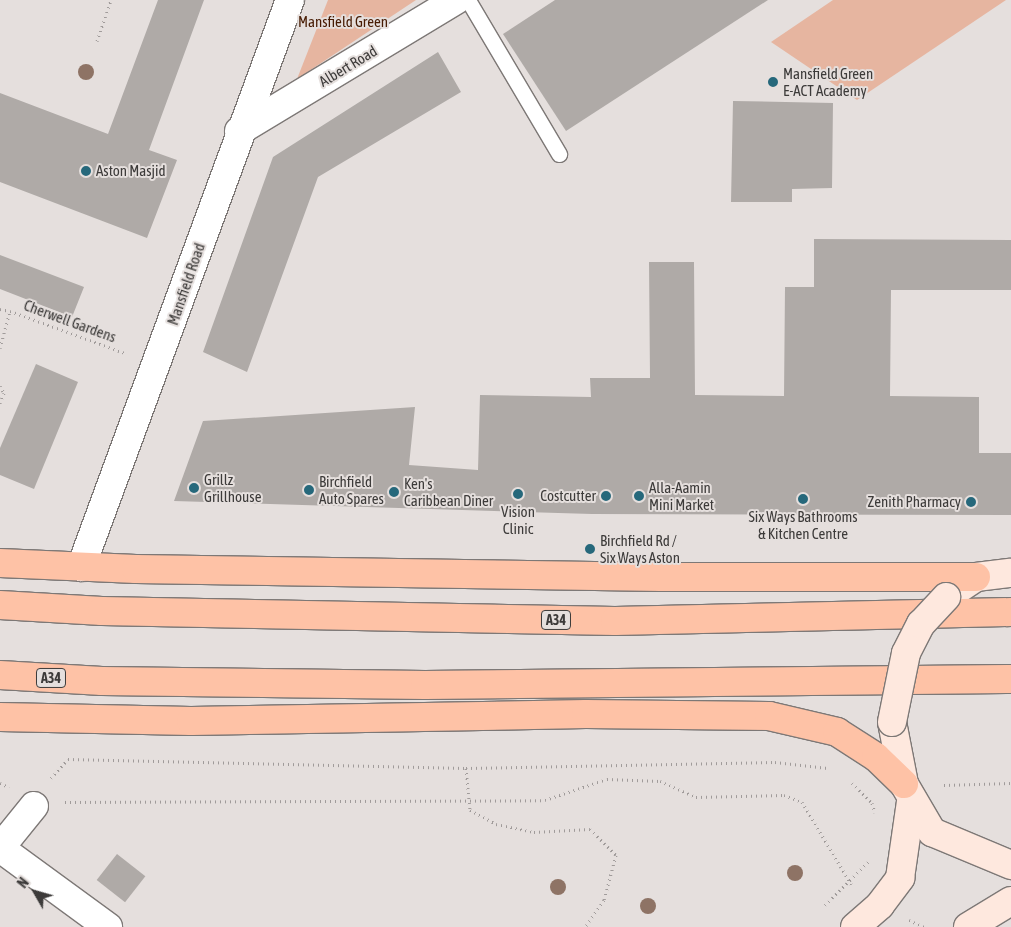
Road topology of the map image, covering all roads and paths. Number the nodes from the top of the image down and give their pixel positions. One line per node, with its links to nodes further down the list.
1 (112, 0): 5 (path)
2 (290, 0): 6 (street, Mansfield Road)
3 (456, 0): 6 (street, Albert Road)
4 (468, 0): 7 (lane)
5 (97, 40)
6 (239, 131): 11 (street, Mansfield Road)
7 (559, 154)
8 (0, 308): 9 (path)
9 (10, 311): 10 (path, Cherwell Gardens); 11 (path, Cherwell Gardens)
10 (0, 348)
11 (158, 365): 15 (street, Mansfield Road)
12 (0, 386): 13 (path)
13 (0, 403)
14 (0, 563): 15 (highway)
15 (81, 566): 17 (highway)
16 (1011, 573): 17 (main road)
17 (976, 577): 30 (main road, bridge)
18 (0, 605): 19 (highway, A34)
19 (1011, 612)
20 (0, 675): 21 (highway, A34)
21 (1011, 679)
22 (0, 717): 30 (highway)
23 (68, 759): 24 (path)
24 (466, 768): 25 (path); 33 (path)
25 (833, 770)
26 (847, 778): 34 (path)
27 (1011, 782): 29 (path)
28 (0, 783): 31 (path)
29 (944, 785)
30 (908, 793): 36 (main road); 41 (main road)
31 (25, 798): 35 (street)
32 (62, 802): 33 (path)
33 (469, 802): 38 (path); 40 (path)
34 (872, 803)
35 (0, 848): 39 (street)
36 (1011, 865)
37 (1011, 901): 42 (main road)
38 (825, 905)
39 (108, 927)
40 (585, 927)
41 (855, 927)
42 (968, 927)

